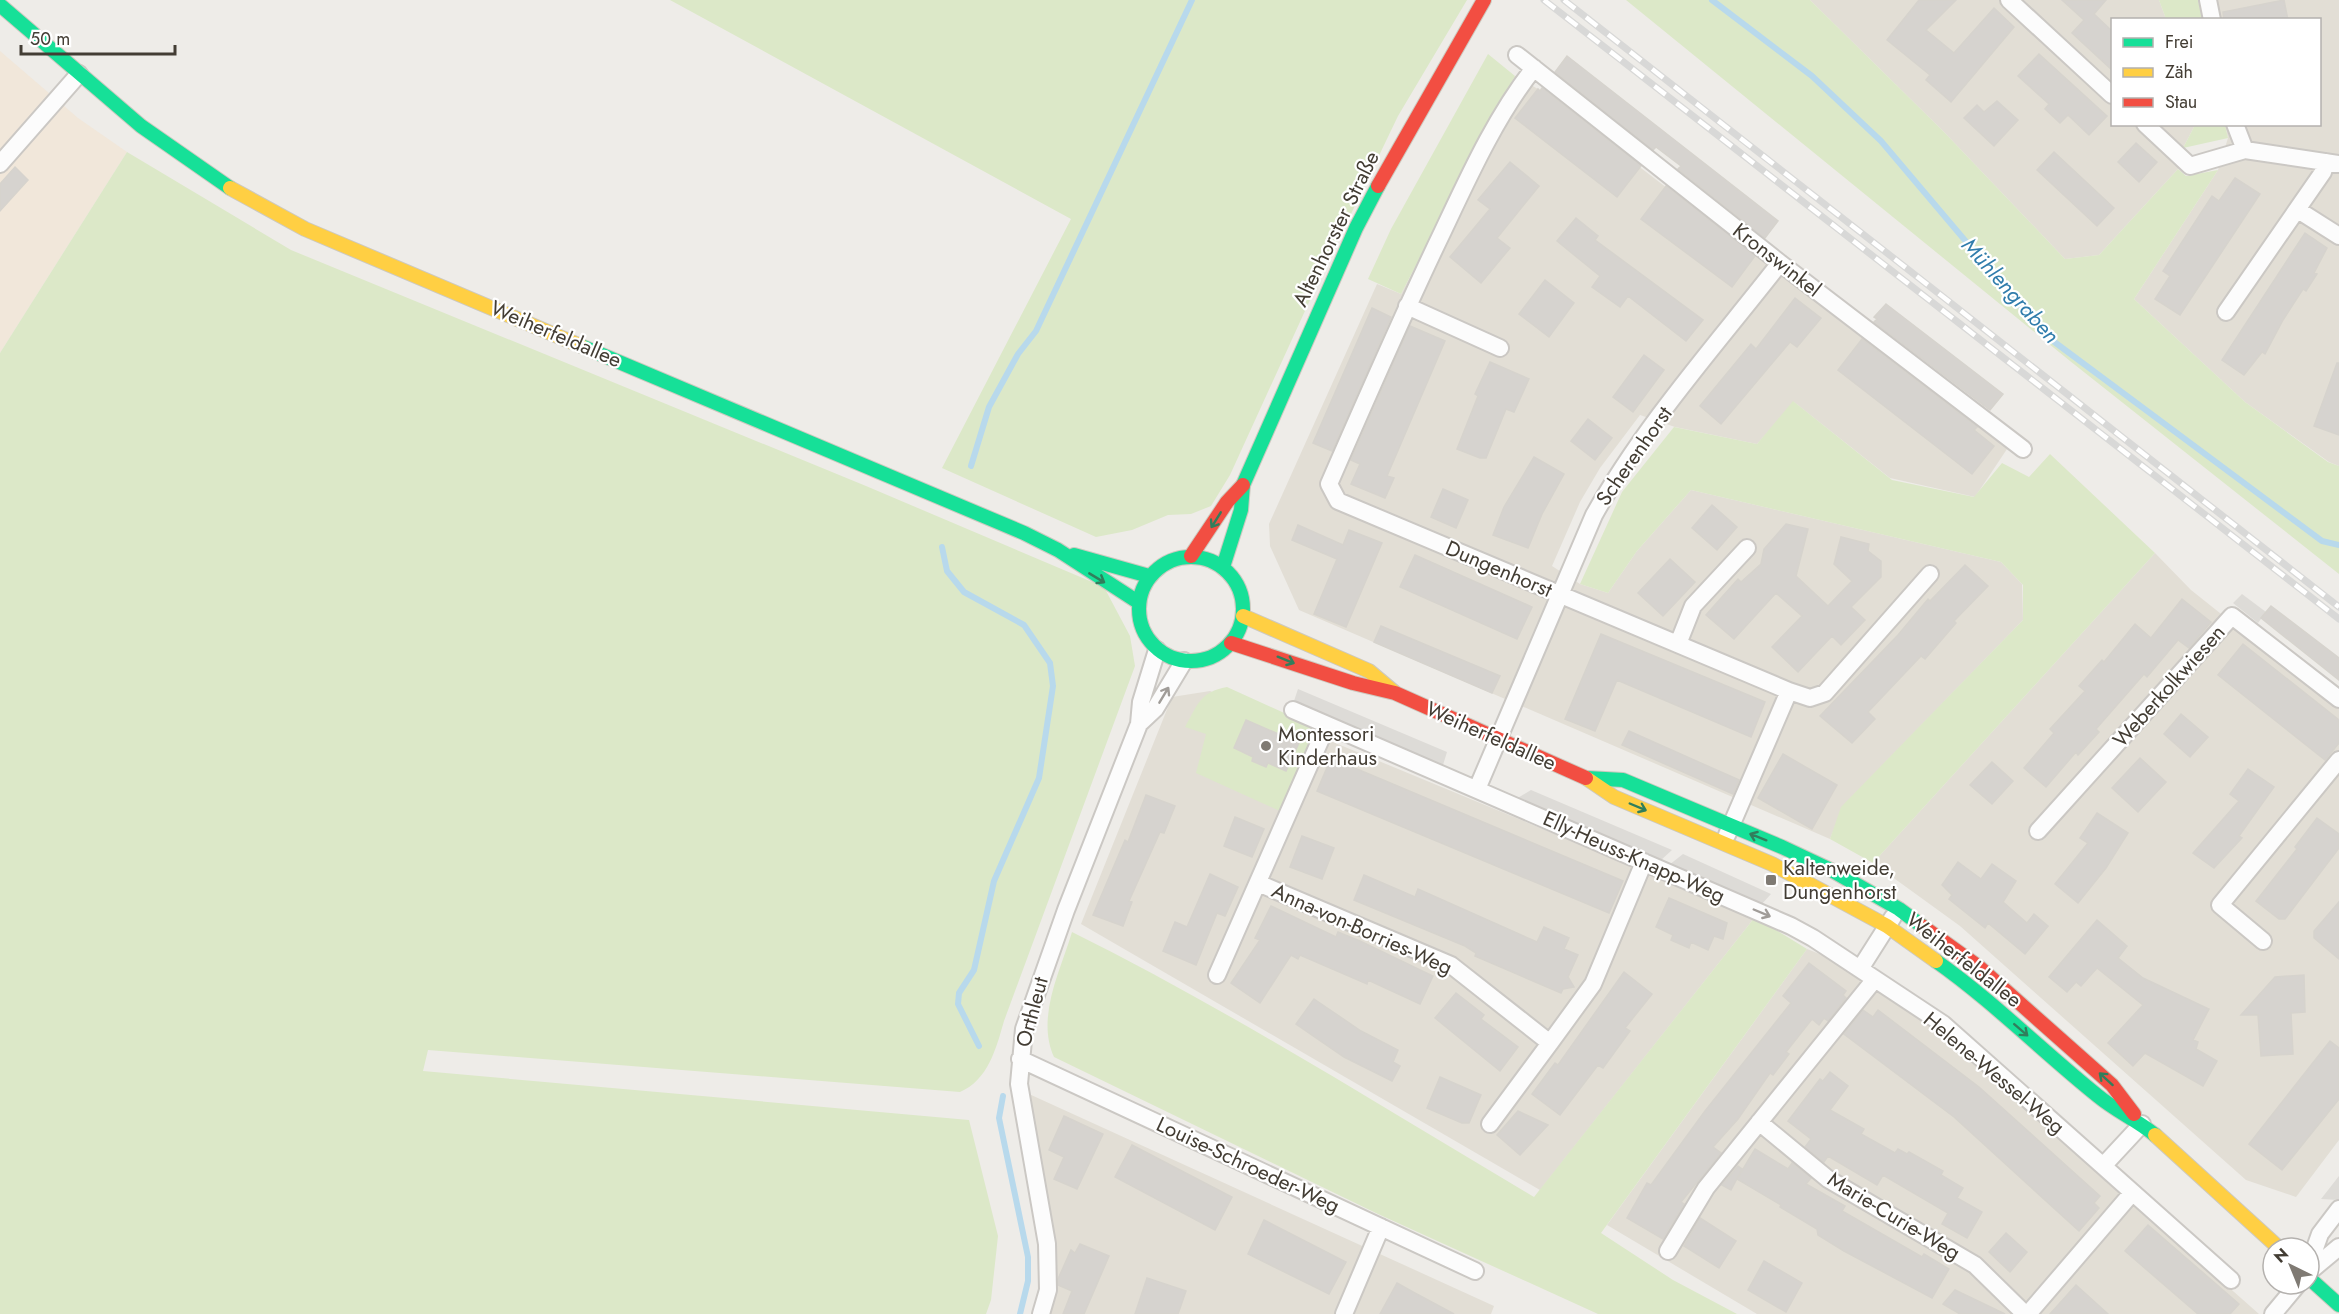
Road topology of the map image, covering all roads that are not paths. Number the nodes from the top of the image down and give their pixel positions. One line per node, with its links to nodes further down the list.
1 (1484, 0): 22 (main road, Altenhorster Straße)
2 (2009, 0): 9 (street)
3 (2208, 0): 5 (street)
4 (0, 4): 8 (main road, Weiherfeldallee)
5 (2212, 18)
6 (1517, 54): 7 (street, Kronswinkel)
7 (1534, 68): 17 (street, Kronswinkel); 18 (street)
8 (79, 74): 14 (street); 24 (main road, Weiherfeldallee)
9 (2111, 94)
10 (2147, 126): 12 (street)
11 (2236, 126): 12 (street)
12 (2246, 150): 13 (street)
13 (2332, 163): 15 (street)
14 (0, 164)
15 (2298, 210): 16 (street); 19 (street)
16 (2339, 236)
17 (1780, 263): 21 (street, Kronswinkel); 29 (street, Scherenhorst)
18 (1407, 306): 20 (street); 29 (street, Dungenhorst)
19 (2226, 312)
20 (1500, 348)
21 (2023, 448)
22 (1243, 485): 25 (main road, Altenhorster Straße, one-way to 25); 26 (main road, Altenhorster Straße)
23 (1747, 548): 33 (street)
24 (1058, 550): 28 (main road, Weiherfeldallee); 30 (main road, Weiherfeldallee, one-way to 30)
25 (1191, 556): 26 (main road); 28 (main road)
26 (1223, 567): 31 (main road)
27 (1930, 574): 36 (street, Dungenhorst)
28 (1149, 576): 30 (main road)
29 (1560, 594): 33 (street, Dungenhorst); 42 (street, Scherenhorst)
30 (1138, 603): 34 (main road)
31 (1243, 616): 32 (main road); 37 (main road, Weiherfeldallee)
32 (1231, 643): 35 (main road); 37 (main road, Weiherfeldallee, one-way to 37)
33 (1678, 644): 36 (street, Dungenhorst)
34 (1157, 650): 35 (main road); 40 (street, Orthleut)
35 (1184, 661): 40 (street, Orthleut, one-way to 35)
36 (1789, 691): 46 (street)
37 (1395, 693): 42 (main road, Weiherfeldallee)
38 (2339, 699): 47 (street, Weberkolkwiesen)
39 (1293, 710): 41 (street, Elly-Heuss-Knapp-Weg)
40 (1139, 724): 59 (street, Orthleut)
41 (1327, 725): 45 (street, Elly-Heuss-Knapp-Weg); 50 (street, Anna-von-Borries-Weg)
42 (1498, 739): 44 (main road, Weiherfeldallee); 45 (street)
43 (2339, 760): 54 (street)
44 (1587, 778): 46 (main road, Weiherfeldallee); 48 (main road, Weiherfeldallee, one-way to 48)
45 (1477, 789): 49 (street, Elly-Heuss-Knapp-Weg)
46 (1730, 826): 48 (street); 51 (main road, Weiherfeldallee, one-way to 46)
47 (2038, 831)
48 (1724, 844): 53 (main road, Weiherfeldallee)
49 (1644, 862): 52 (street, Elly-Heuss-Knapp-Weg, one-way to 52); 58 (street)
50 (1258, 883): 56 (street, Anna-von-Borries-Weg); 58 (street, Anna-von-Borries-Weg)
51 (1899, 909): 53 (street); 62 (main road, Weiherfeldallee, one-way to 51)
52 (1791, 926): 55 (street, Helene-Wessel-Weg)
53 (1887, 926): 55 (street); 62 (main road, Weiherfeldallee, one-way to 62)
54 (2263, 941)
55 (1860, 969): 57 (street, Helene-Wessel-Weg)
56 (1217, 975)
57 (1875, 979): 60 (street); 63 (street, Helene-Wessel-Weg)
58 (1550, 1043): 61 (street)
59 (1020, 1059): 66 (street, Louise-Schroeder-Weg); 77 (street, Orthleut)
60 (1759, 1122): 70 (street); 79 (street, Marie-Curie-Weg)
61 (1490, 1124)
62 (2142, 1124): 63 (street); 67 (main road, Weiherfeldallee)
63 (2103, 1166): 64 (street, Helene-Wessel-Weg)
64 (2132, 1193): 73 (street, Helene-Wessel-Weg); 79 (street, Marie-Curie-Weg)
65 (2339, 1209): 68 (street)
66 (1381, 1227): 72 (street, Louise-Schroeder-Weg); 78 (street)
67 (2266, 1236)
68 (2319, 1236)
69 (2339, 1247): 71 (street)
70 (1668, 1251)
71 (2321, 1262)
72 (1475, 1272)
73 (2230, 1280)
74 (2321, 1289): 76 (main road)
75 (2288, 1296): 80 (street)
76 (2339, 1305)
77 (1041, 1314)
78 (1344, 1314)
79 (2026, 1314)
80 (2273, 1314)

